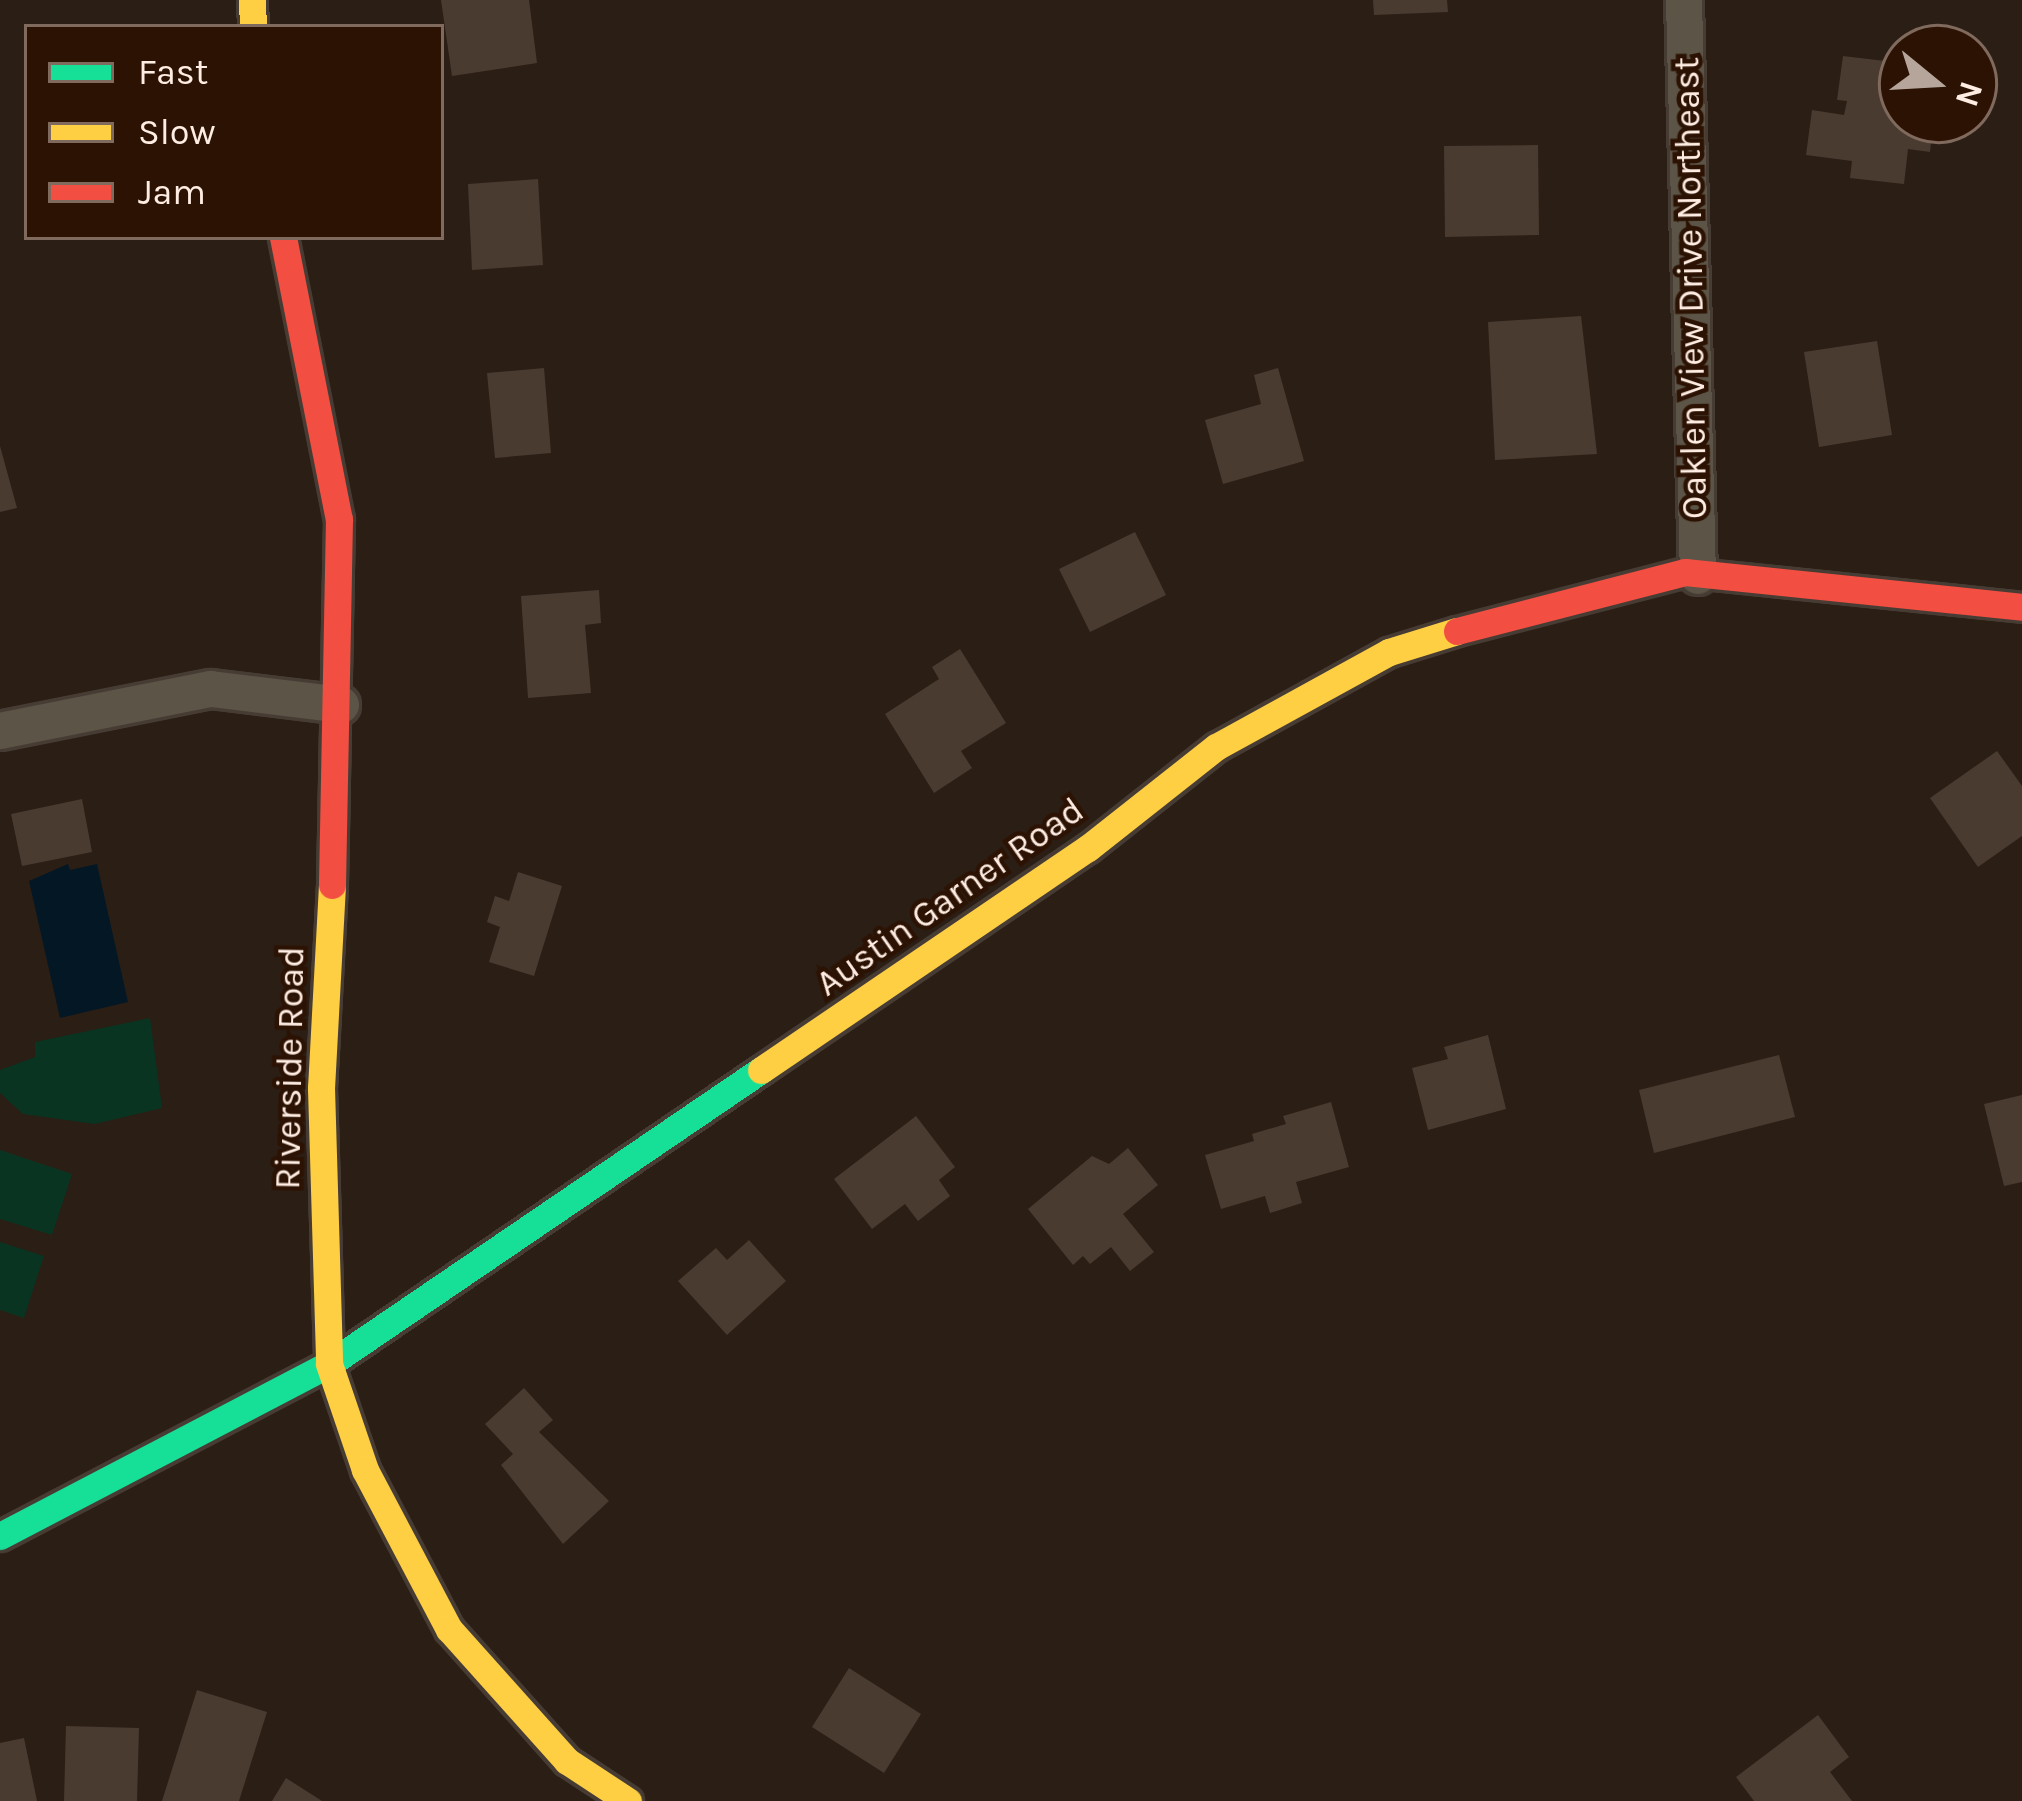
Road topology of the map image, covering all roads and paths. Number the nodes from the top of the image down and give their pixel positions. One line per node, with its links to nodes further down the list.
1 (1684, 0): 3 (street, Oaklen View Drive Northeast)
2 (284, 240): 5 (street, Riverside Road)
3 (1698, 576): 4 (street, Austin Garner Road); 7 (street, Austin Garner Road)
4 (2022, 607)
5 (340, 706): 6 (street); 7 (street, Riverside Road)
6 (0, 731)
7 (329, 1364): 8 (street, Austin Garner Road); 9 (street, Riverside Road)
8 (0, 1536)
9 (628, 1801)

